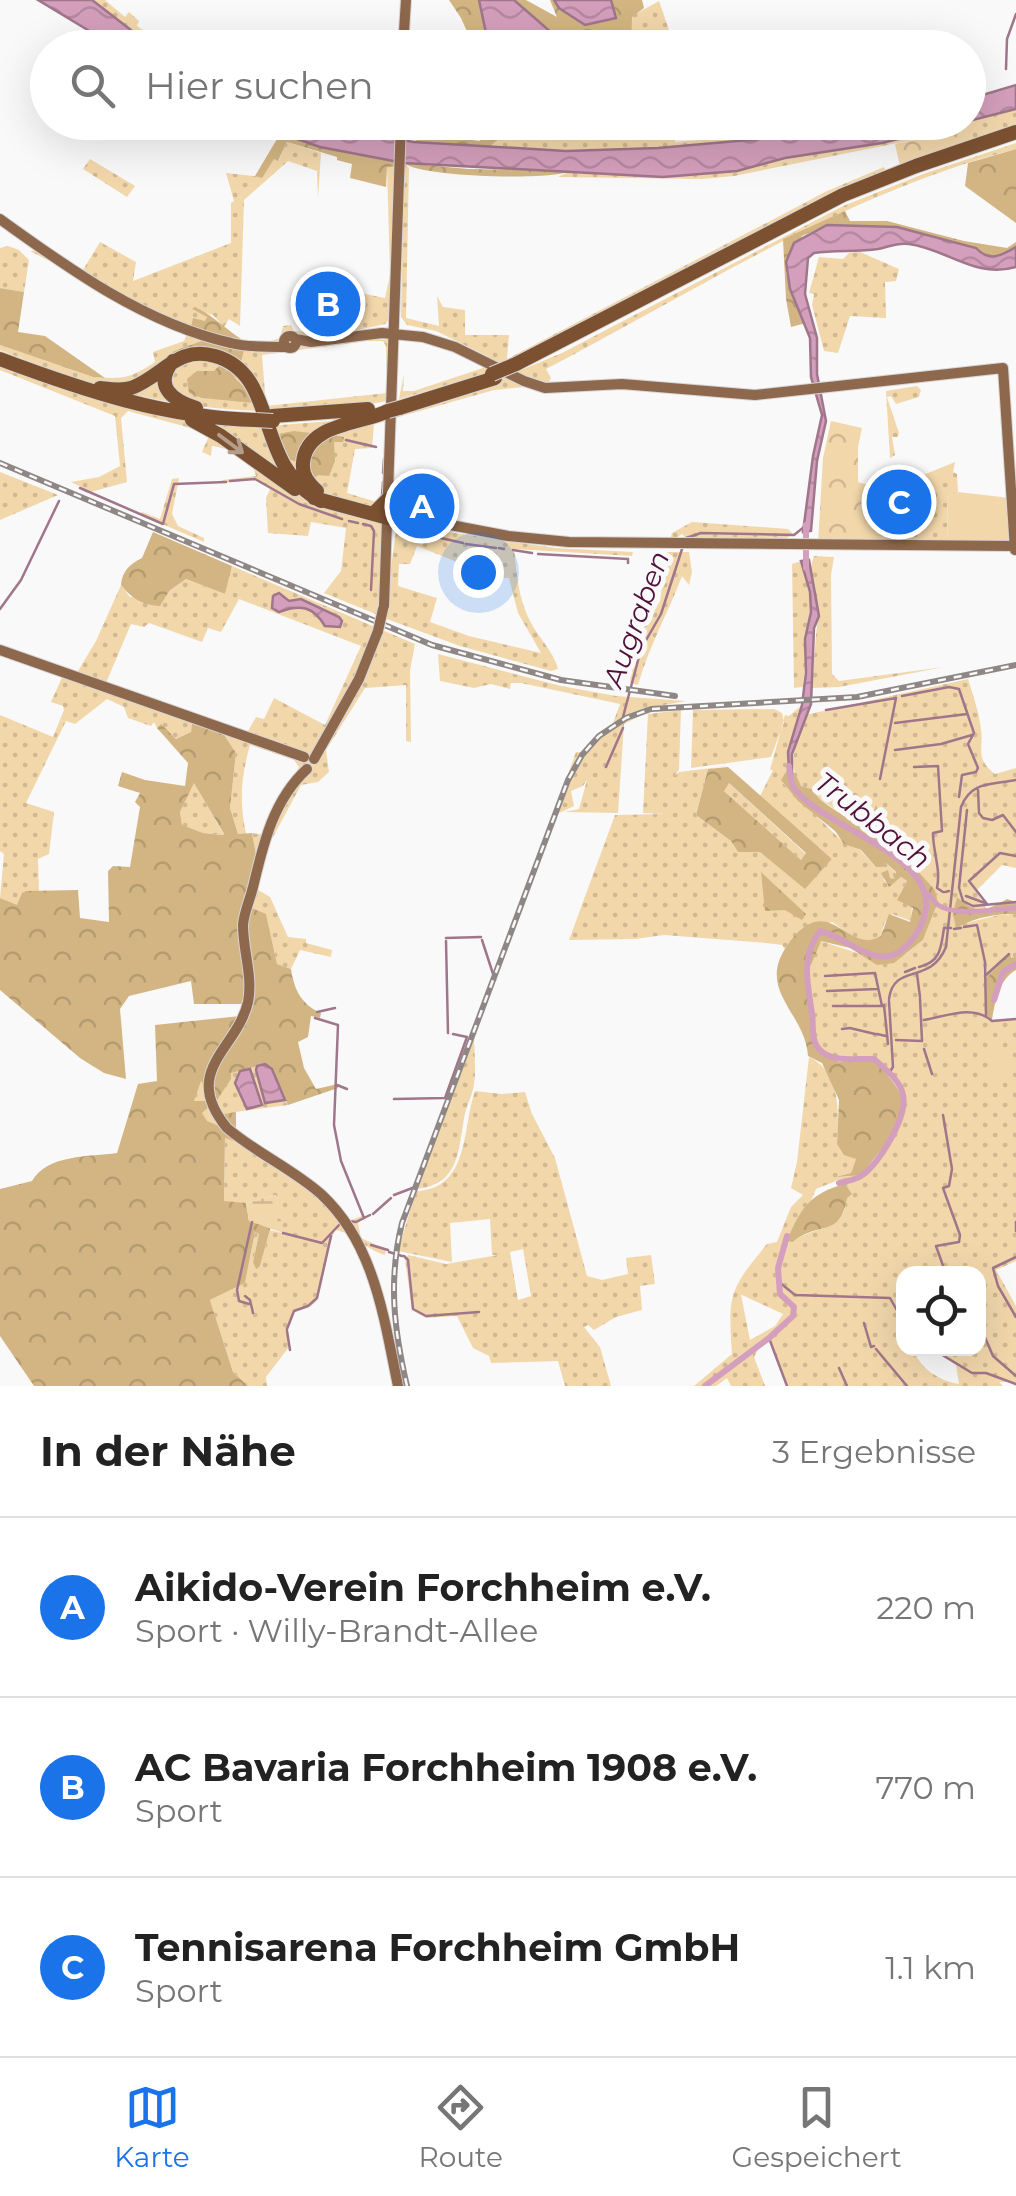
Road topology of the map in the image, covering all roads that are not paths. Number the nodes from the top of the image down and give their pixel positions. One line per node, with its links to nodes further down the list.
1 (405, 5): 2 (main road)
2 (404, 30)
3 (1016, 135): 6 (highway); 6 (highway)
4 (401, 140): 7 (main road)
5 (0, 219): 7 (main road)
6 (682, 281): 10 (highway, bridge)
7 (396, 331): 10 (main road); 18 (main road)
8 (0, 356): 11 (highway); 13 (highway)
9 (174, 360): 11 (highway); 14 (highway); 16 (highway)
10 (494, 372): 12 (highway); 20 (main road)
11 (100, 388): 14 (highway)
12 (394, 407): 16 (highway); 17 (highway)
13 (163, 410): 15 (highway); 17 (highway, one-way to 17)
14 (206, 412): 15 (highway)
15 (255, 418): 16 (highway, bridge)
16 (272, 424): 17 (highway)
17 (323, 499): 18 (highway)
18 (387, 516): 19 (main road); 19 (main road); 22 (main road, bridge)
19 (408, 520): 20 (main road)
20 (1015, 544)
21 (0, 650): 22 (main road)
22 (306, 761): 23 (main road)
23 (398, 1386)

